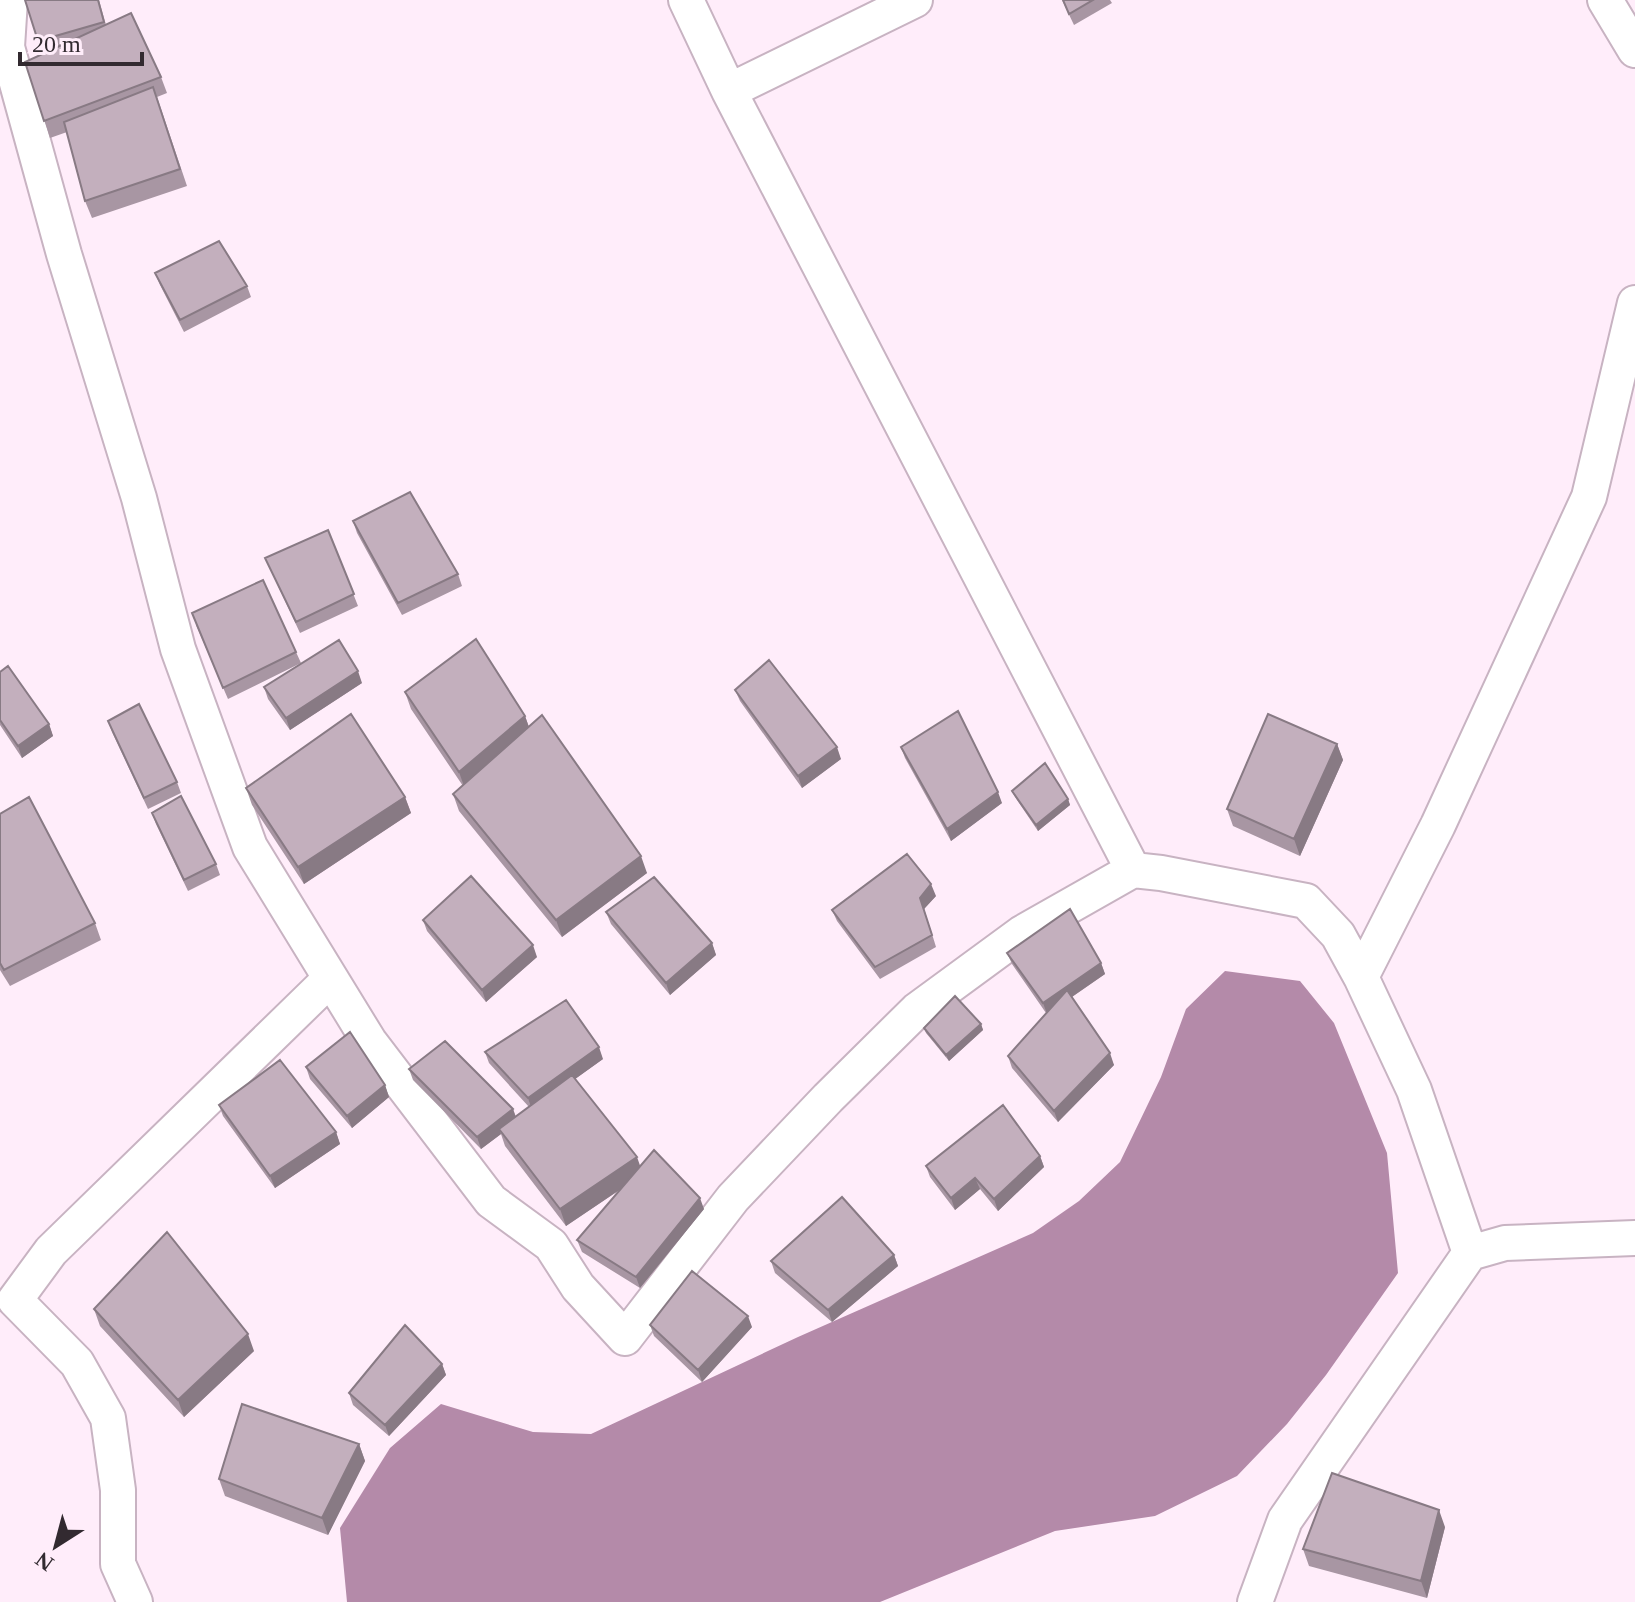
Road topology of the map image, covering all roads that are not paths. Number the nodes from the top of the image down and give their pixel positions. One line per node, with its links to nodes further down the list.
1 (10, 0): 10 (street)
2 (686, 0): 6 (street)
3 (915, 0): 6 (street)
4 (1605, 0): 5 (street)
5 (1635, 50)
6 (729, 91): 8 (street)
7 (1635, 303): 9 (street)
8 (1133, 870): 9 (street); 10 (street)
9 (1361, 977): 12 (street)
10 (330, 979): 13 (street)
11 (1635, 1238): 12 (street)
12 (1470, 1253): 15 (street)
13 (8, 1303): 14 (street)
14 (135, 1602)
15 (1255, 1602)

